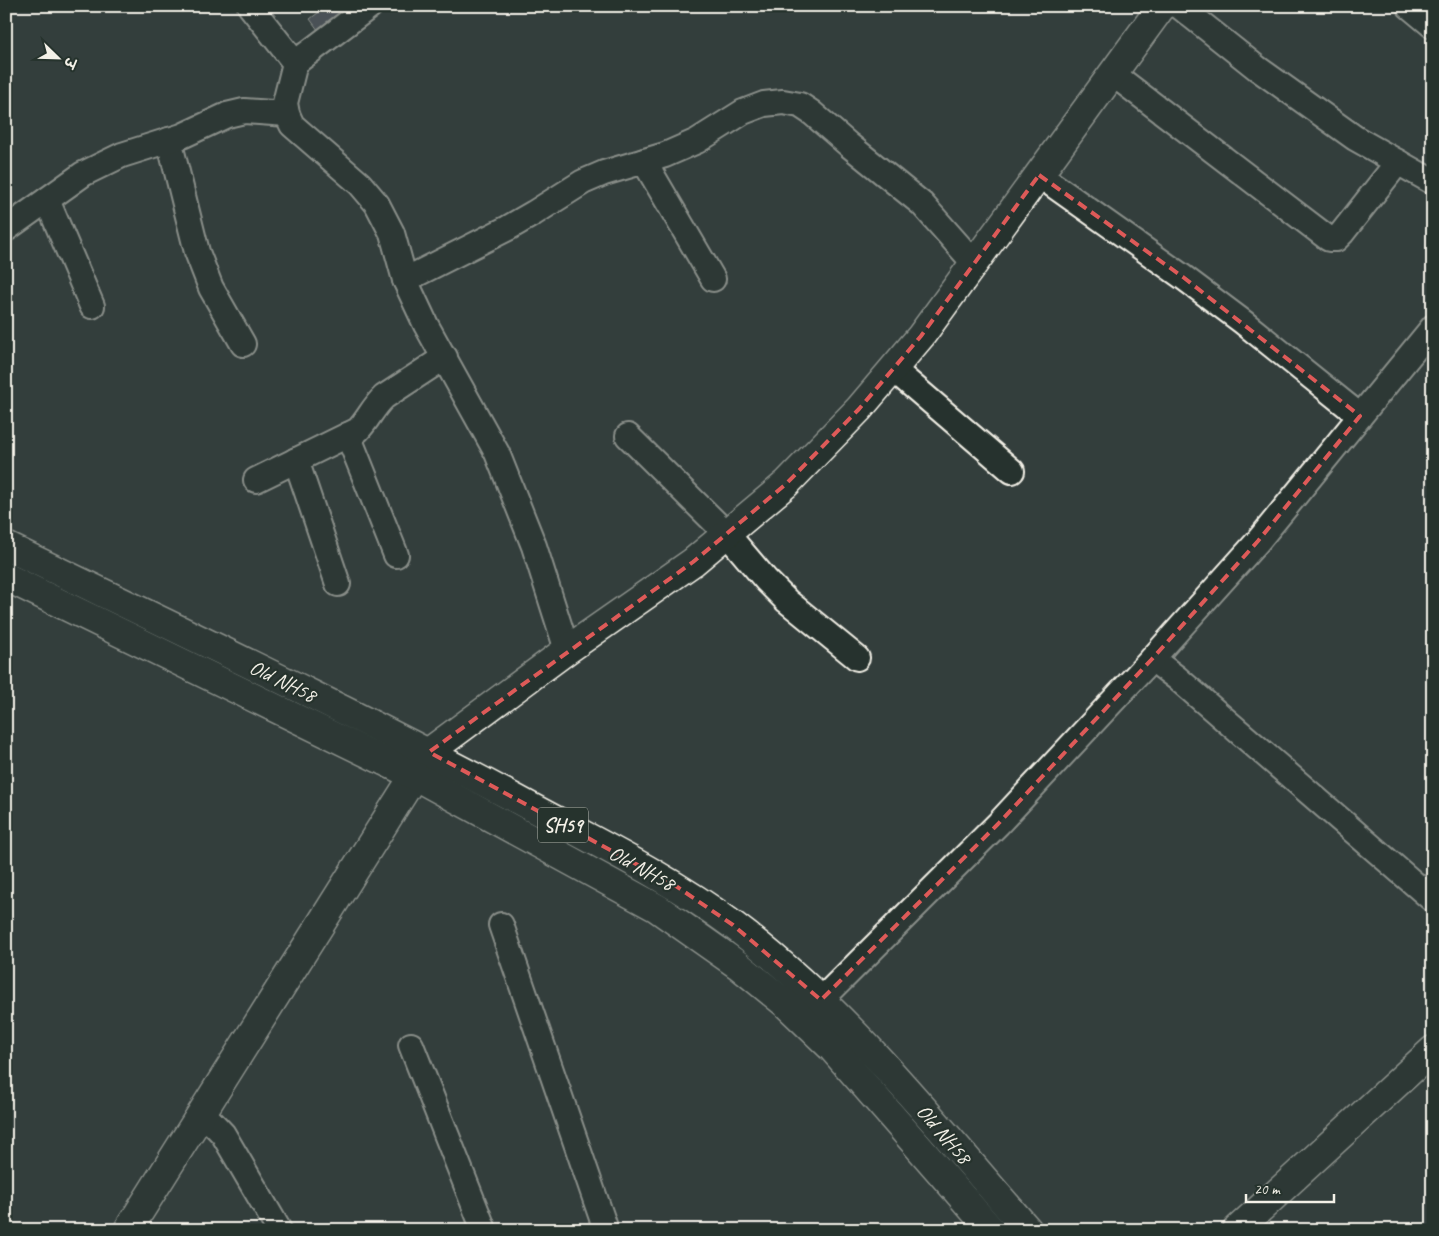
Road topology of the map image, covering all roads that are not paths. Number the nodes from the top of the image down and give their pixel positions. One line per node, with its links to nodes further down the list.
1 (250, 6): 7 (street)
2 (370, 6): 7 (street)
3 (1162, 6): 8 (main road)
4 (1178, 6): 12 (street)
5 (1408, 6): 6 (street)
6 (1433, 26)
7 (295, 63): 9 (street)
8 (1113, 74): 12 (street); 13 (main road)
9 (286, 114): 10 (street); 19 (street)
10 (170, 140): 15 (street); 22 (street)
11 (644, 161): 17 (street); 18 (street); 19 (street)
12 (1398, 162): 14 (street)
13 (1039, 175): 17 (main road); 25 (street)
14 (1433, 182)
15 (47, 200): 16 (street); 20 (street)
16 (6, 229)
17 (974, 263): 24 (main road)
18 (713, 279)
19 (405, 280): 23 (street)
20 (92, 306)
21 (1433, 327): 25 (street)
22 (243, 344)
23 (445, 358): 26 (street); 36 (street)
24 (893, 369): 29 (street); 31 (main road)
25 (1360, 416): 38 (street)
26 (348, 435): 28 (street); 33 (street)
27 (628, 436): 31 (street)
28 (296, 460): 30 (street); 35 (street)
29 (1012, 471)
30 (256, 480)
31 (726, 534): 36 (main road); 37 (street)
32 (6, 546): 39 (main road, Old NH58 / SH59)
33 (396, 555)
34 (6, 577): 40 (main road, Old NH58 / SH59)
35 (338, 584)
36 (568, 650): 39 (main road)
37 (857, 658)
38 (1152, 659): 41 (street); 43 (street)
39 (429, 752): 40 (main road); 43 (main road, Old NH58 / SH59)
40 (415, 776): 46 (main road); 51 (main road, Old NH58 / SH59)
41 (1433, 900)
42 (502, 925): 50 (street)
43 (821, 1000): 52 (main road, Old NH58 / SH59)
44 (411, 1045): 49 (street)
45 (1433, 1050): 53 (main road)
46 (202, 1112): 47 (main road); 48 (street)
47 (128, 1230)
48 (279, 1230)
49 (484, 1230)
50 (606, 1230)
51 (991, 1230)
52 (1028, 1230)
53 (1236, 1230)

